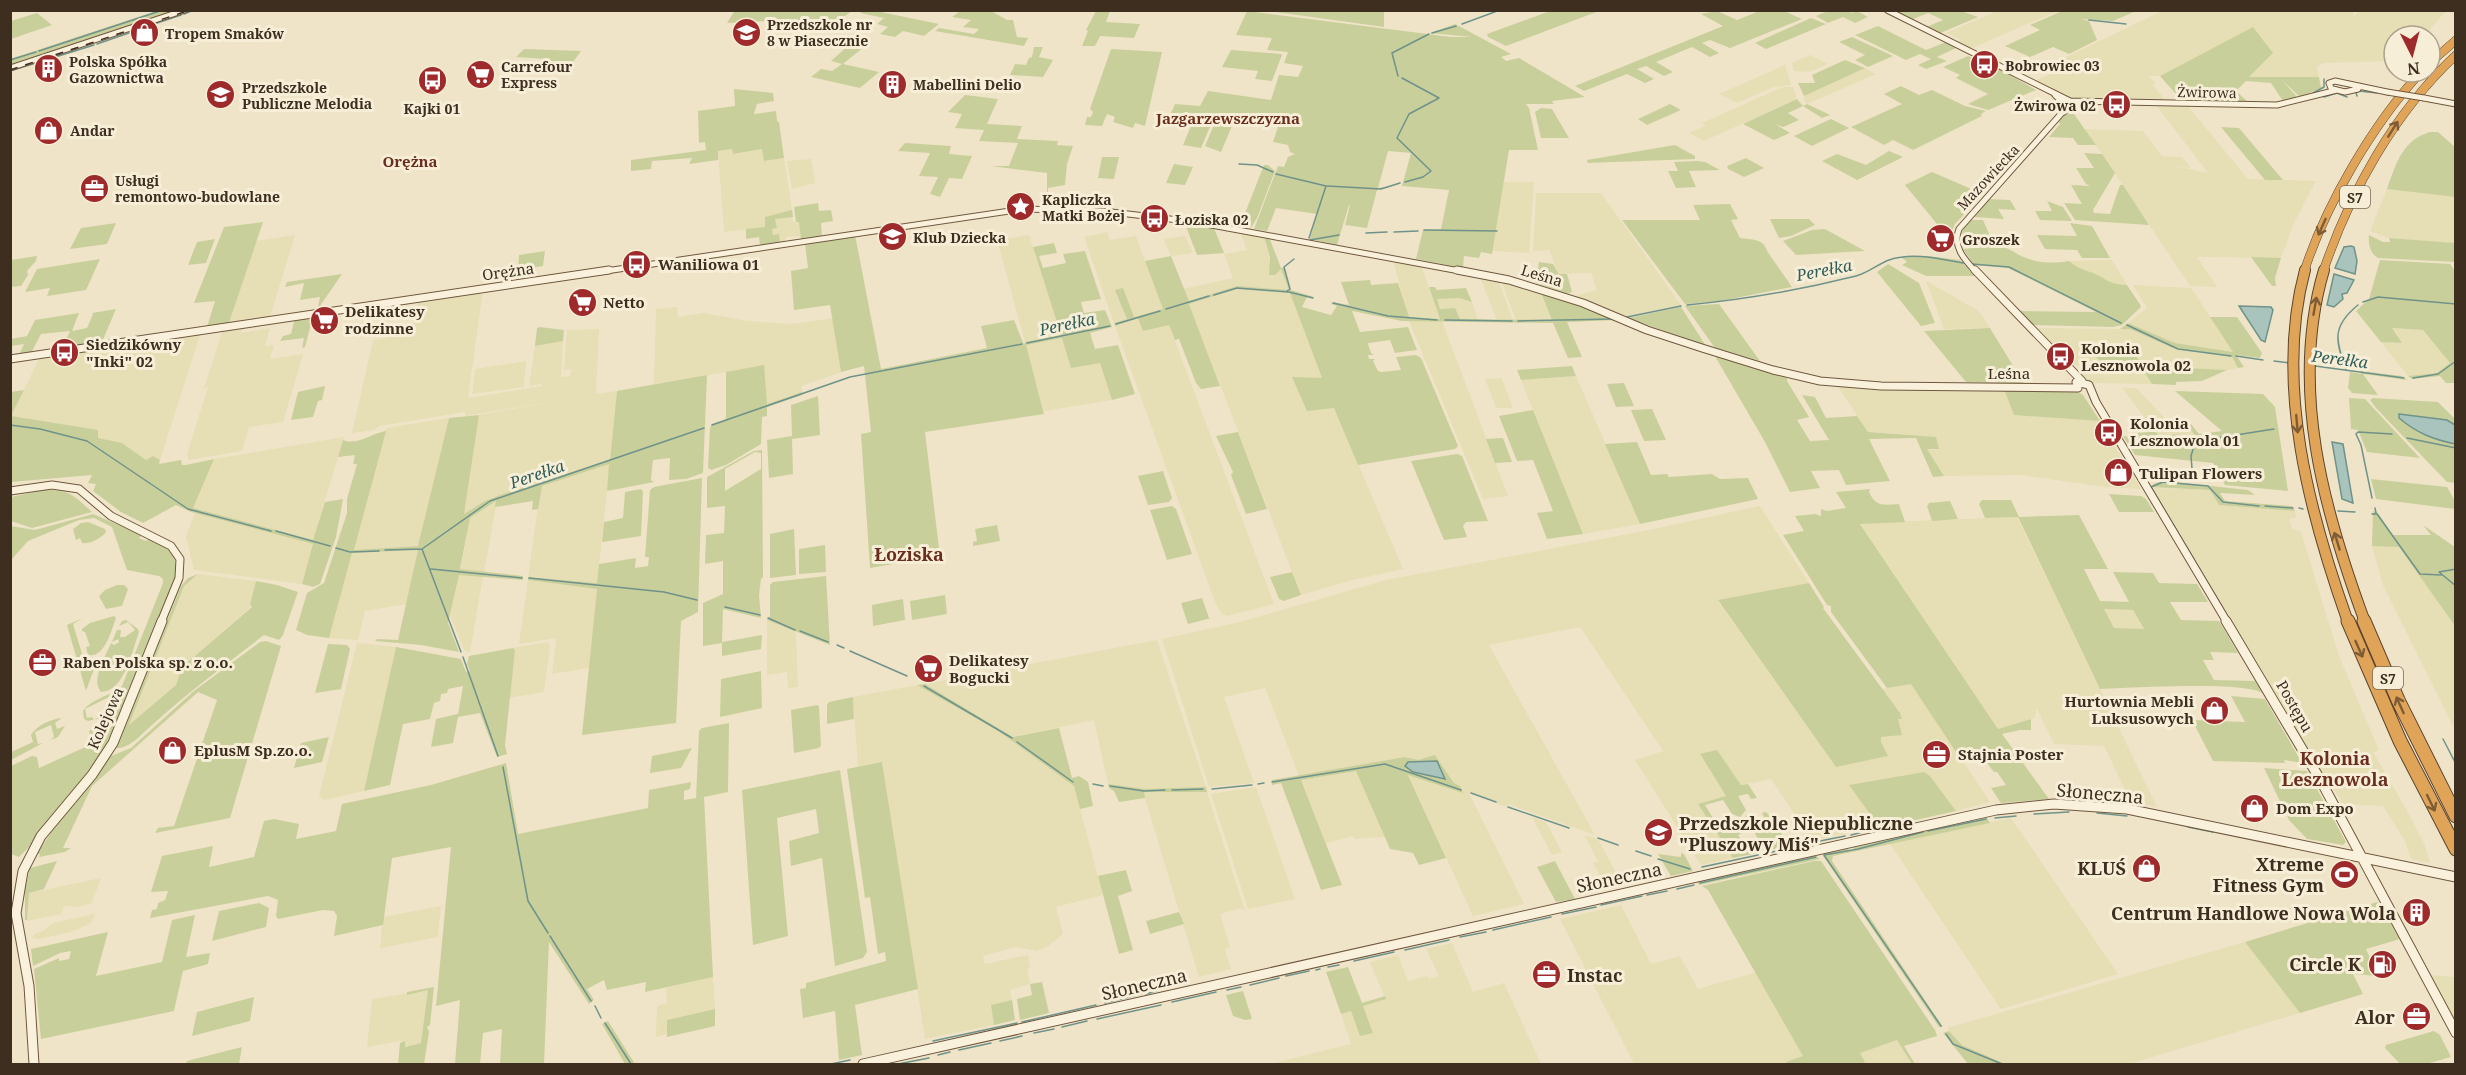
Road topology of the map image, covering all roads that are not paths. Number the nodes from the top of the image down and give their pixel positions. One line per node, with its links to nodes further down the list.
1 (184, 10): 6 (street)
2 (1887, 10): 10 (street)
3 (2456, 40): 4 (highway)
4 (2442, 52)
5 (2456, 55): 16 (highway, S7, one-way to 5)
6 (10, 68)
7 (2410, 84): 17 (highway, S7, one-way to 17)
8 (2351, 87): 9 (street, Żwirowa); 9 (street, Żwirowa); 11 (street, Żwirowa, bridge)
9 (2334, 89): 10 (street, Żwirowa)
10 (2066, 104): 14 (street, Mazowiecka)
11 (2456, 104)
12 (1009, 210): 13 (street, Orężna); 14 (street, Leśna)
13 (10, 359)
14 (2080, 386): 18 (street, Postępu)
15 (10, 491): 21 (street, Kolejowa)
16 (2456, 816)
17 (2456, 849)
18 (2362, 858): 19 (street, Słoneczna); 20 (street, Postępu); 22 (street, Słoneczna)
19 (2456, 877)
20 (2456, 1034)
21 (34, 1065)
22 (863, 1065)

